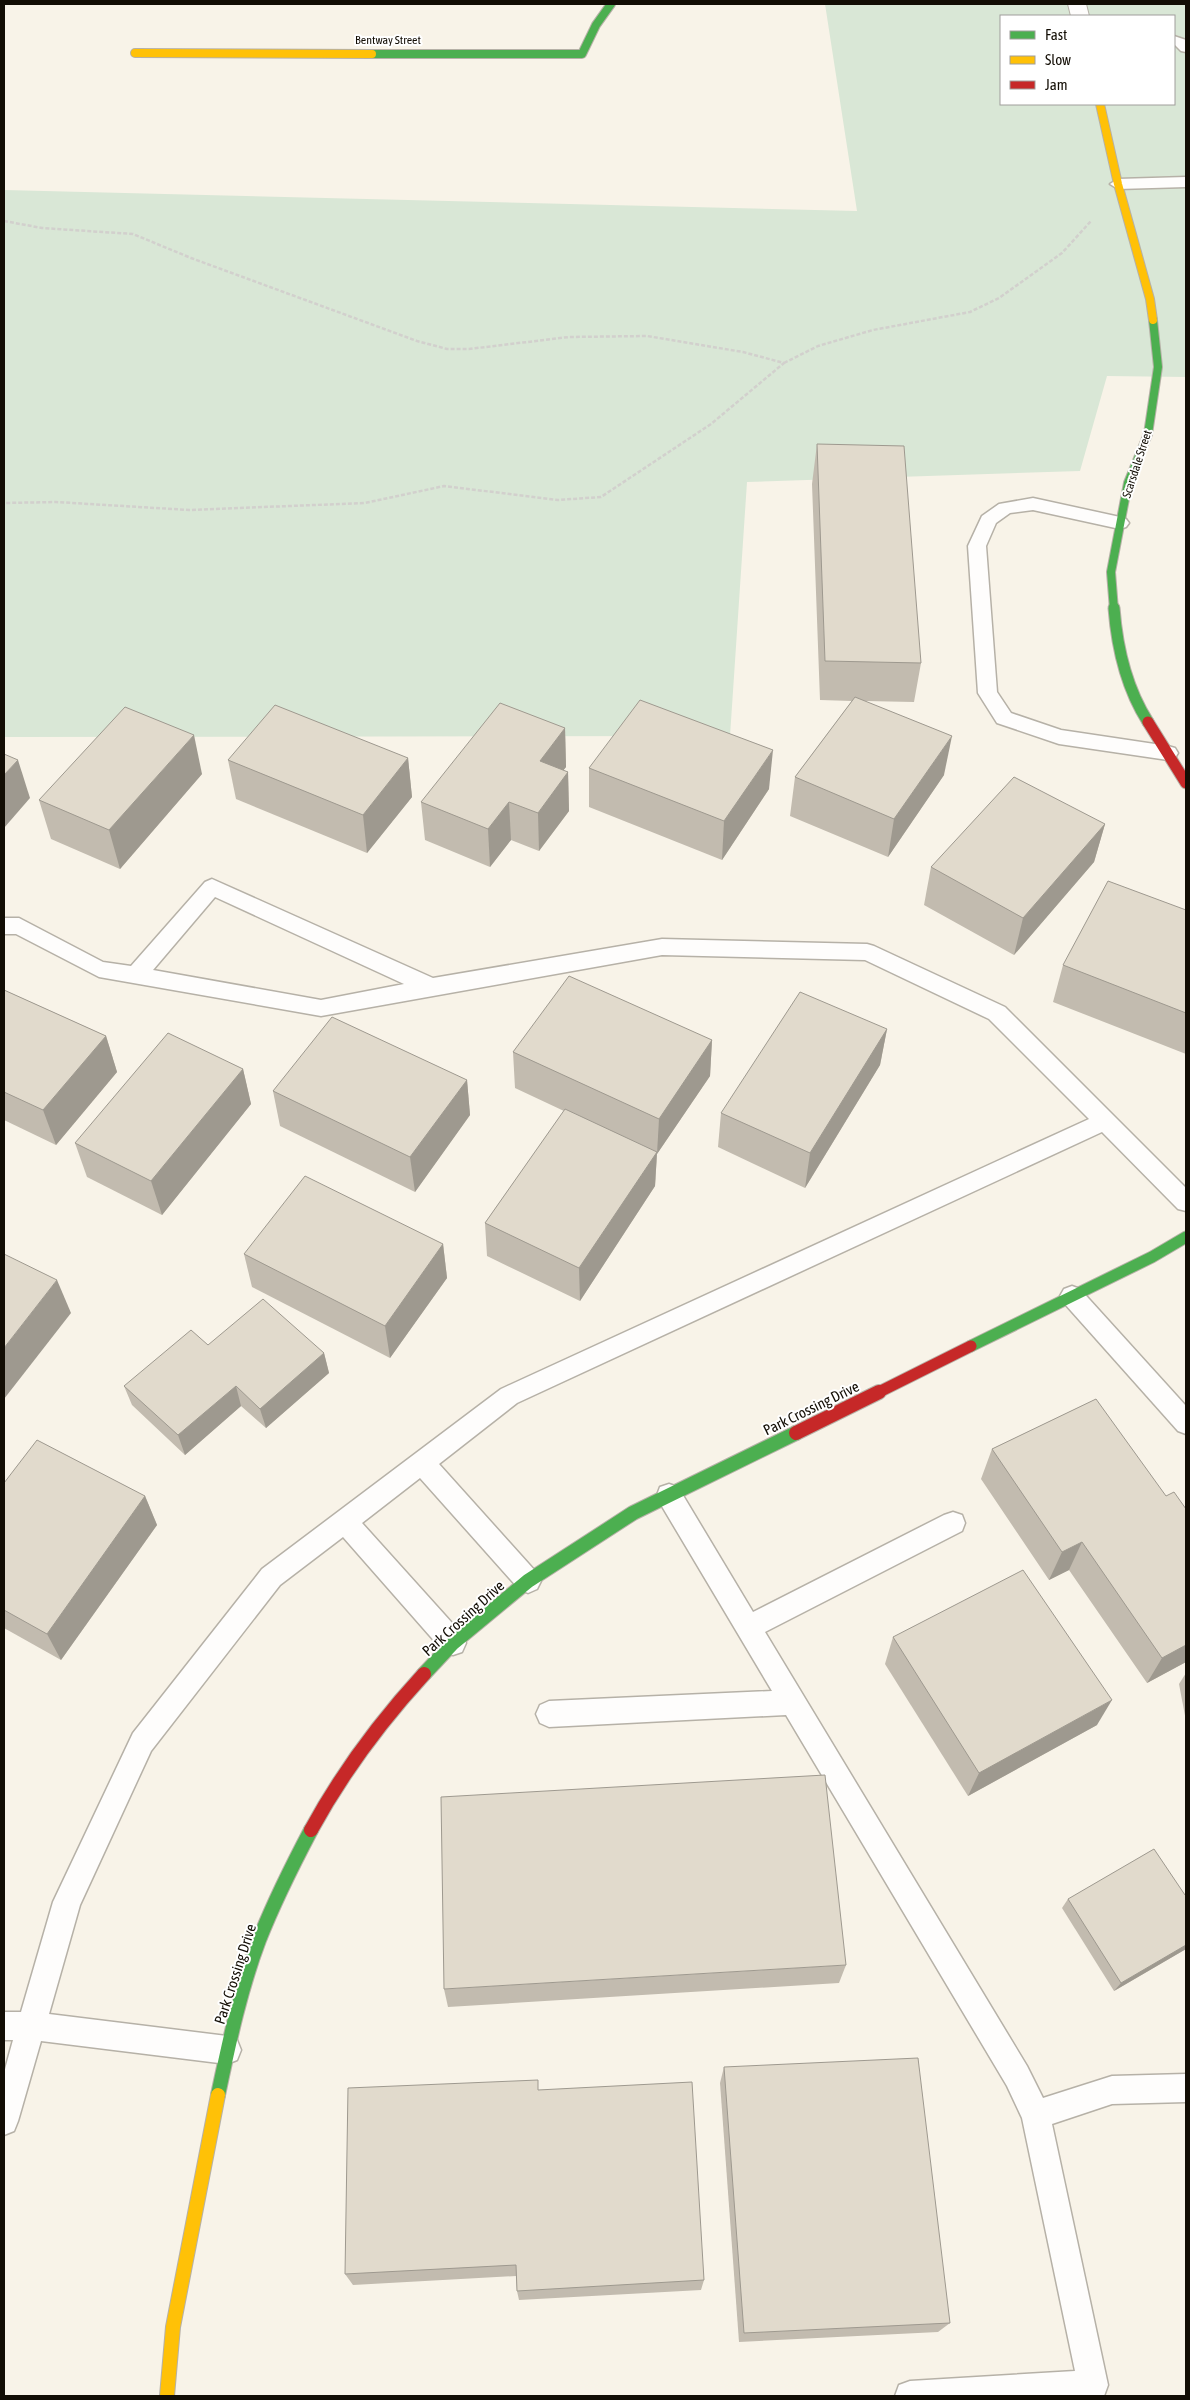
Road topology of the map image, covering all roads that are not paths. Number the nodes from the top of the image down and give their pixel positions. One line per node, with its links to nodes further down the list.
1 (611, 4): 4 (street, Bentway Street)
2 (1175, 40): 3 (lane)
3 (1186, 48)
4 (135, 54)
5 (1100, 105): 7 (street, Scarsdale Street)
6 (1186, 182): 7 (lane)
7 (1118, 184): 8 (street, Scarsdale Street)
8 (1120, 523): 9 (street, Scarsdale Street); 9 (lane)
9 (1168, 753): 10 (street, Scarsdale Street)
10 (1186, 783)
11 (4, 926): 12 (lane)
12 (136, 975): 13 (lane); 13 (lane)
13 (431, 987): 14 (lane)
14 (1105, 1121): 15 (lane); 19 (lane)
15 (1186, 1202)
16 (1186, 1237): 17 (street, Park Crossing Drive)
17 (1072, 1296): 18 (lane); 20 (street, Park Crossing Drive)
18 (1186, 1423)
19 (421, 1461): 21 (lane); 23 (lane)
20 (668, 1495): 23 (street, Park Crossing Drive); 24 (lane)
21 (344, 1521): 25 (lane); 28 (lane)
22 (953, 1523): 24 (lane)
23 (528, 1581): 25 (street, Park Crossing Drive)
24 (748, 1628): 26 (lane)
25 (453, 1643): 29 (street, Park Crossing Drive)
26 (793, 1702): 27 (lane); 31 (lane)
27 (549, 1714)
28 (17, 2026): 29 (lane); 32 (lane)
29 (227, 2050): 33 (street, Park Crossing Drive)
30 (1186, 2088): 31 (lane)
31 (1036, 2115): 34 (lane)
32 (4, 2121)
33 (167, 2396)
34 (910, 2396)

